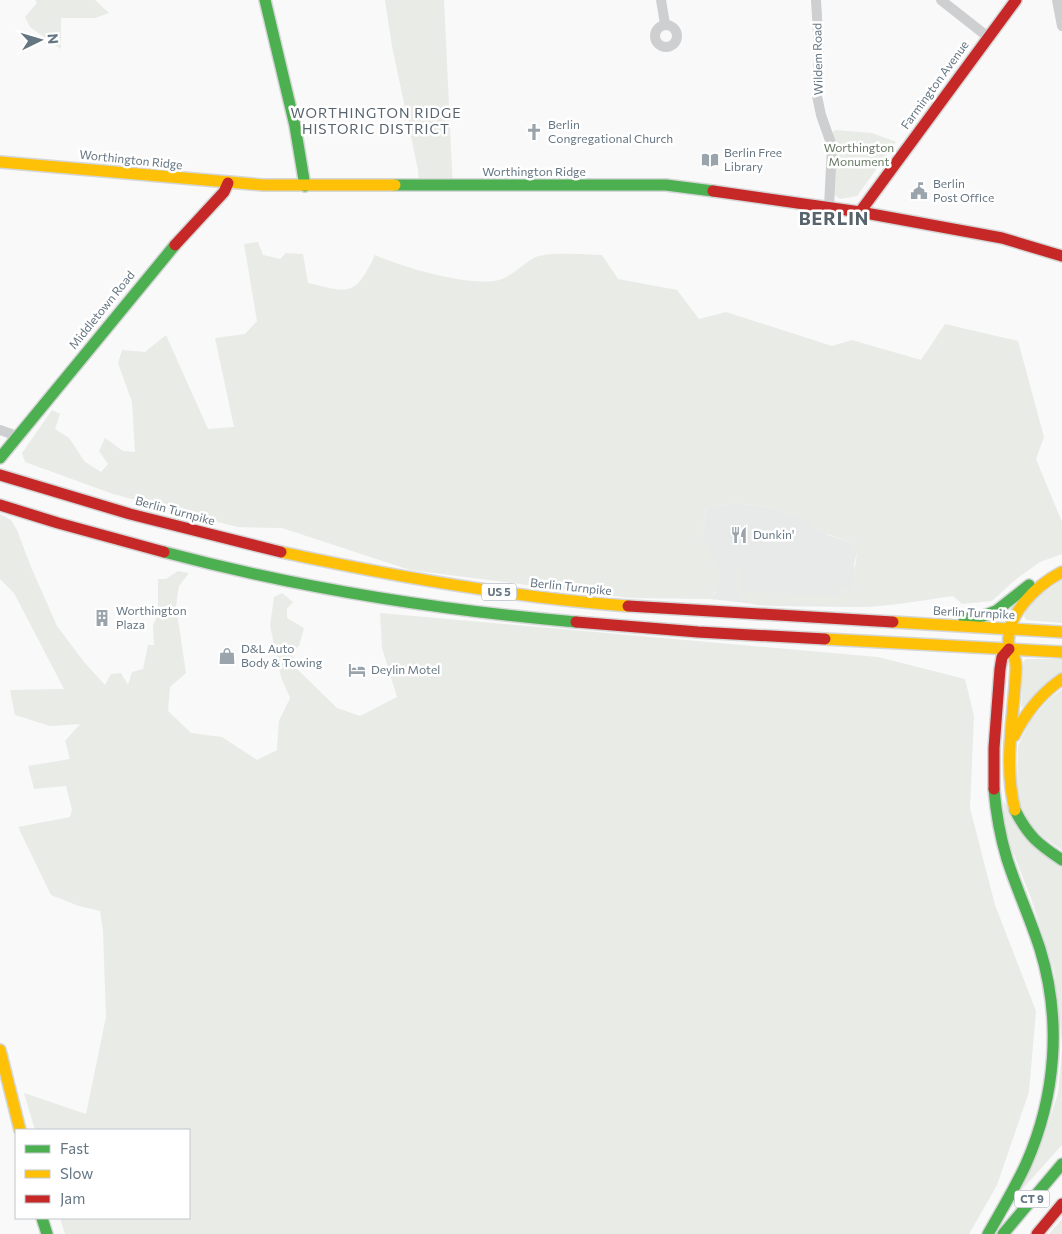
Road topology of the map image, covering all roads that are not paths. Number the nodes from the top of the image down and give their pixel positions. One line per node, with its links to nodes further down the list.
1 (265, 0): 12 (main road)
2 (661, 0): 7 (street)
3 (816, 0): 13 (street, Wildem Road)
4 (941, 0): 9 (street)
5 (1016, 0): 9 (main road, Farmington Avenue)
6 (1057, 0): 8 (street)
7 (665, 24)
8 (1062, 26)
9 (988, 37): 14 (main road, Farmington Avenue)
10 (0, 162): 11 (main road, Worthington Ridge)
11 (228, 183): 12 (main road, Worthington Ridge); 17 (main road, Middletown Road)
12 (305, 186): 13 (main road, Worthington Ridge)
13 (829, 207): 14 (main road, Worthington Ridge)
14 (860, 212): 15 (main road, Worthington Ridge)
15 (1062, 256)
16 (0, 430): 17 (street)
17 (17, 436): 18 (main road, Middletown Road)
18 (0, 458)
19 (0, 475): 23 (main road, Berlin Turnpike / US 5)
20 (0, 505): 26 (main road, US 5)
21 (1062, 572): 22 (main road)
22 (1044, 582): 23 (main road); 24 (main road)
23 (937, 625): 24 (main road, Berlin Turnpike / US 5)
24 (1011, 629): 25 (main road, Berlin Turnpike / US 5); 26 (main road)
25 (1062, 632)
26 (1009, 649): 27 (main road, US 5); 29 (main road); 38 (main road)
27 (1062, 652)
28 (1062, 679): 29 (main road)
29 (1009, 746): 30 (main road)
30 (1062, 860)
31 (0, 1050): 32 (main road)
32 (3, 1072): 33 (main road)
33 (20, 1129)
34 (1062, 1164): 39 (main road, CT 9)
35 (1062, 1204): 40 (main road, CT 9)
36 (42, 1219): 37 (main road)
37 (47, 1234)
38 (988, 1234)
39 (1003, 1234)
40 (1037, 1234)

